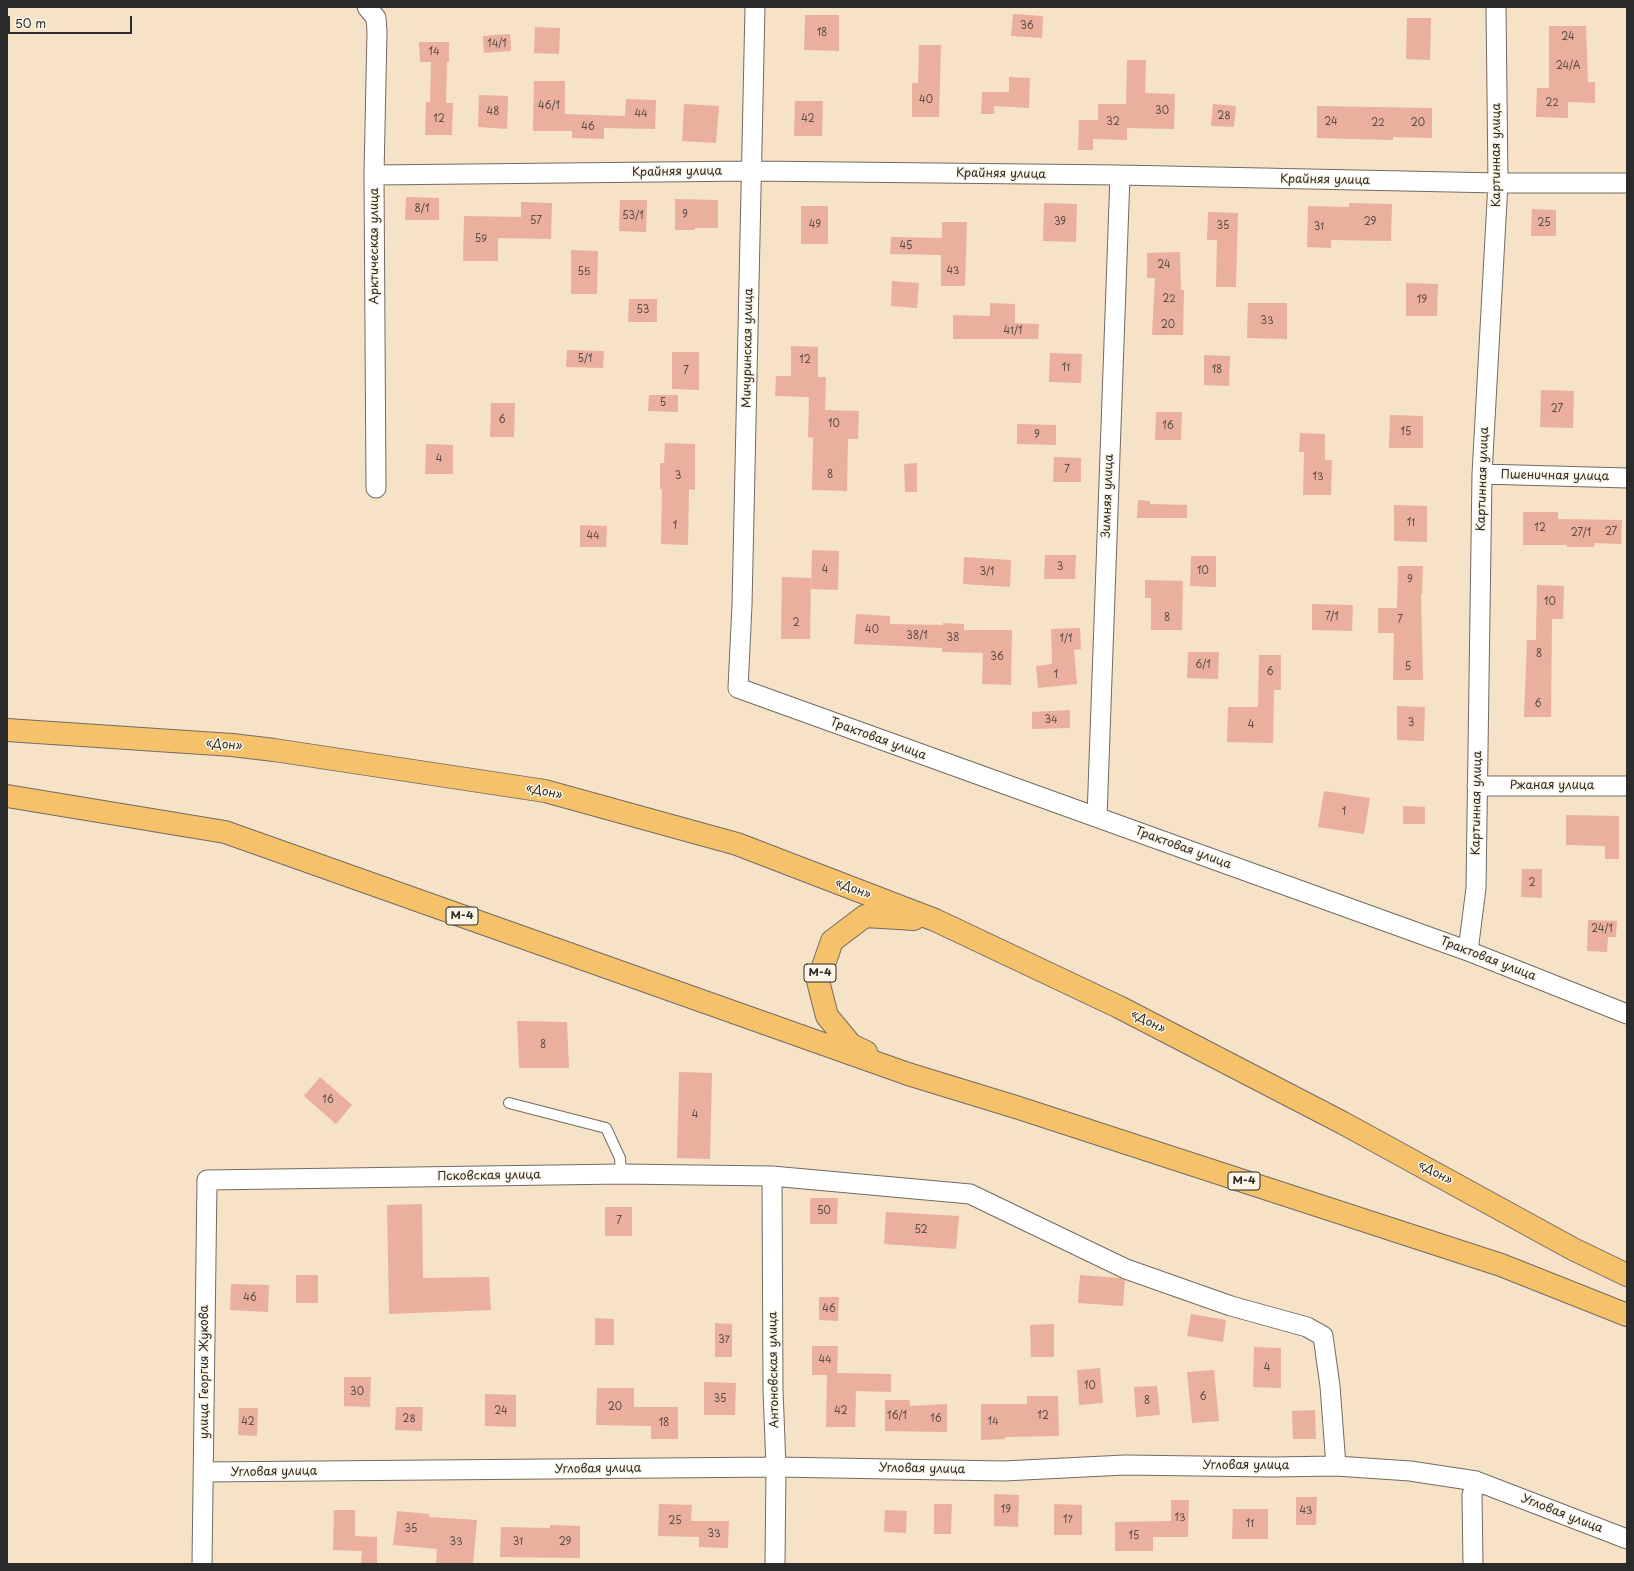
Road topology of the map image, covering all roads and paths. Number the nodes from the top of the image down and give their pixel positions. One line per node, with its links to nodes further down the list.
1 (367, 7): 5 (street, Арктическая улица)
2 (755, 7): 4 (street, Мичуринская улица)
3 (1496, 7): 7 (street, Картинная улица)
4 (752, 171): 5 (street, Крайняя улица); 6 (street, Крайняя улица); 12 (street, Мичуринская улица)
5 (374, 175): 11 (street, Арктическая улица)
6 (1120, 175): 7 (street, Крайняя улица); 17 (street, Зимняя улица)
7 (1498, 183): 8 (street, Крайняя улица); 9 (street, Картинная улица)
8 (1627, 184)
9 (1482, 474): 10 (street, Пшеничная улица); 14 (street, Картинная улица)
10 (1627, 478)
11 (376, 488)
12 (738, 688): 17 (street, Трактовая улица)
13 (7, 730): 18 (highway, «Дон» / М-4)
14 (1477, 786): 15 (street, Ржаная улица); 19 (street, Картинная улица)
15 (1627, 786)
16 (7, 796): 21 (highway, М-4)
17 (1096, 817): 19 (street, Трактовая улица)
18 (935, 920): 21 (highway, М-4); 26 (highway, «Дон» / М-4)
19 (1468, 951): 20 (street, Трактовая улица)
20 (1627, 1014)
21 (908, 1074): 27 (highway, М-4)
22 (509, 1103): 23 (lane)
23 (621, 1174): 24 (street, Псковская улица); 25 (street, Псковская улица)
24 (772, 1176): 28 (street, Псковская улица); 29 (street, Антоновская улица)
25 (207, 1180): 30 (street, улица Георгия Жукова)
26 (1627, 1275)
27 (1627, 1315)
28 (1336, 1466): 29 (street, Угловая улица); 31 (street, Угловая улица)
29 (776, 1467): 30 (street, Угловая улица); 34 (street, Антоновская улица)
30 (204, 1472): 33 (street, улица Георгия Жукова)
31 (1476, 1481): 32 (street, Угловая улица); 35 (street)
32 (1627, 1539)
33 (202, 1564)
34 (775, 1564)
35 (1473, 1564)

